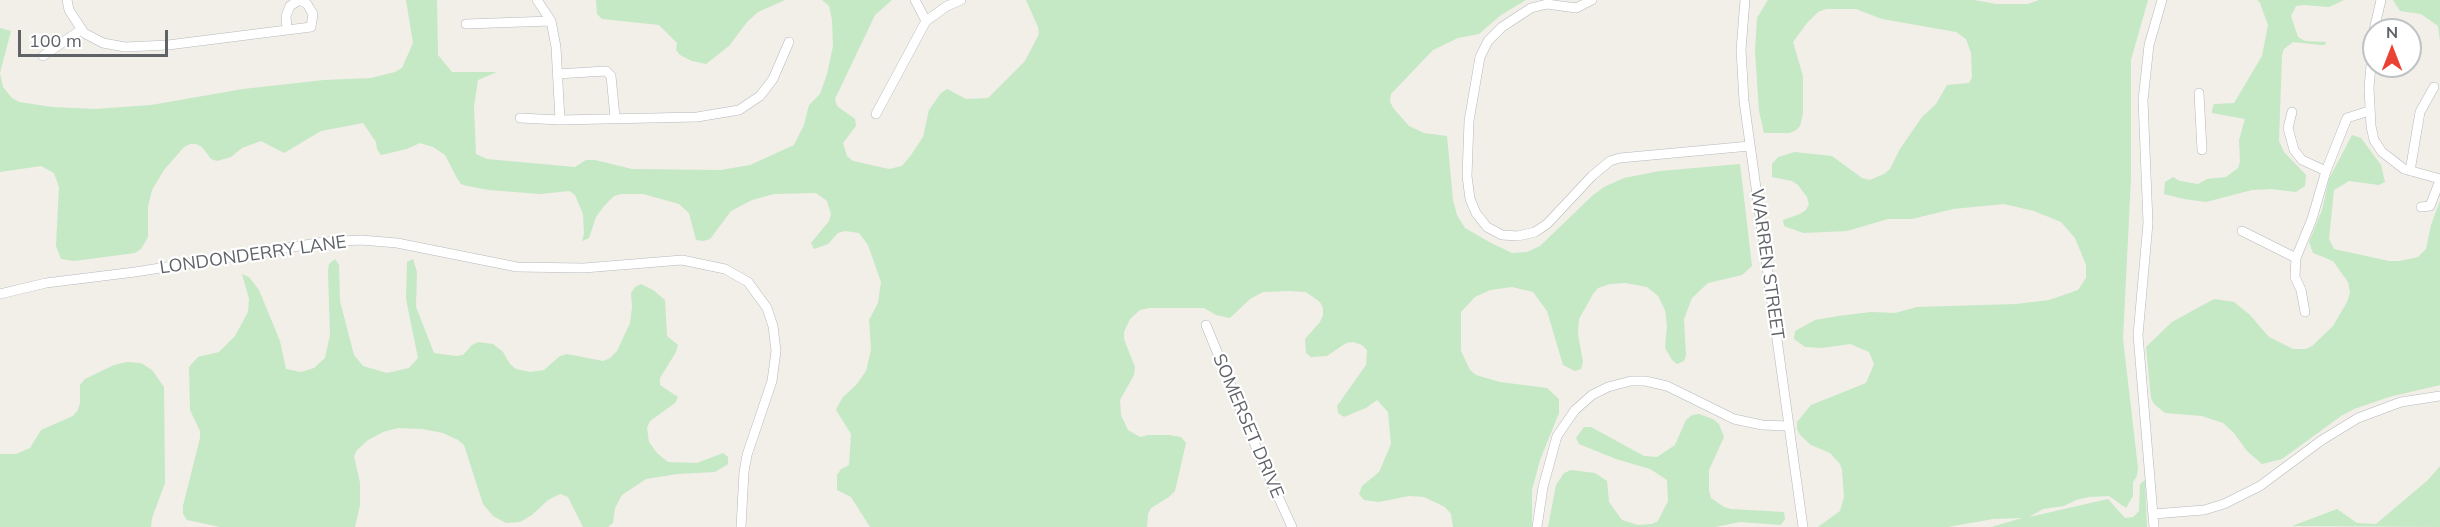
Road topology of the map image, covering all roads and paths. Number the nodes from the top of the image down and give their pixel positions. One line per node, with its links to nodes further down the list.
1 (67, 0): 15 (street)
2 (299, 0): 16 (street); 16 (street)
3 (537, 0): 12 (street)
4 (915, 0): 13 (street)
5 (962, 0): 13 (street)
6 (1592, 0): 29 (street)
7 (1745, 0): 29 (street, WARREN STREET)
8 (2162, 0): 42 (street)
9 (2370, 0): 10 (street)
10 (2380, 2): 11 (street)
11 (2377, 18)
12 (551, 21): 14 (street); 19 (street)
13 (926, 21): 25 (street)
14 (466, 24)
15 (82, 29): 16 (street); 18 (street)
16 (287, 30)
17 (789, 42): 26 (street)
18 (43, 56)
19 (556, 74): 26 (street); 28 (street)
20 (2370, 78): 23 (street)
21 (2434, 87): 32 (street)
22 (2199, 93): 30 (street)
23 (2369, 111): 31 (street); 32 (street)
24 (2292, 112): 31 (street)
25 (876, 114)
26 (615, 117): 28 (street)
27 (520, 118): 28 (street)
28 (560, 120)
29 (1750, 146): 41 (street, WARREN STREET)
30 (2202, 150)
31 (2326, 171): 36 (street)
32 (2410, 171): 33 (street)
33 (2440, 179): 34 (street)
34 (2421, 207)
35 (2242, 231): 36 (street)
36 (2296, 258): 38 (street)
37 (0, 294): 44 (street, LONDONDERRY LANE)
38 (2305, 312)
39 (1206, 325): 43 (street, SOMERSET DRIVE)
40 (2440, 396): 42 (street)
41 (1788, 426): 46 (street); 47 (street, WARREN STREET)
42 (2153, 514): 48 (street)
43 (1291, 525): 45 (street)
44 (741, 527)
45 (1280, 527)
46 (1537, 527)
47 (1803, 527)
48 (2154, 527)

